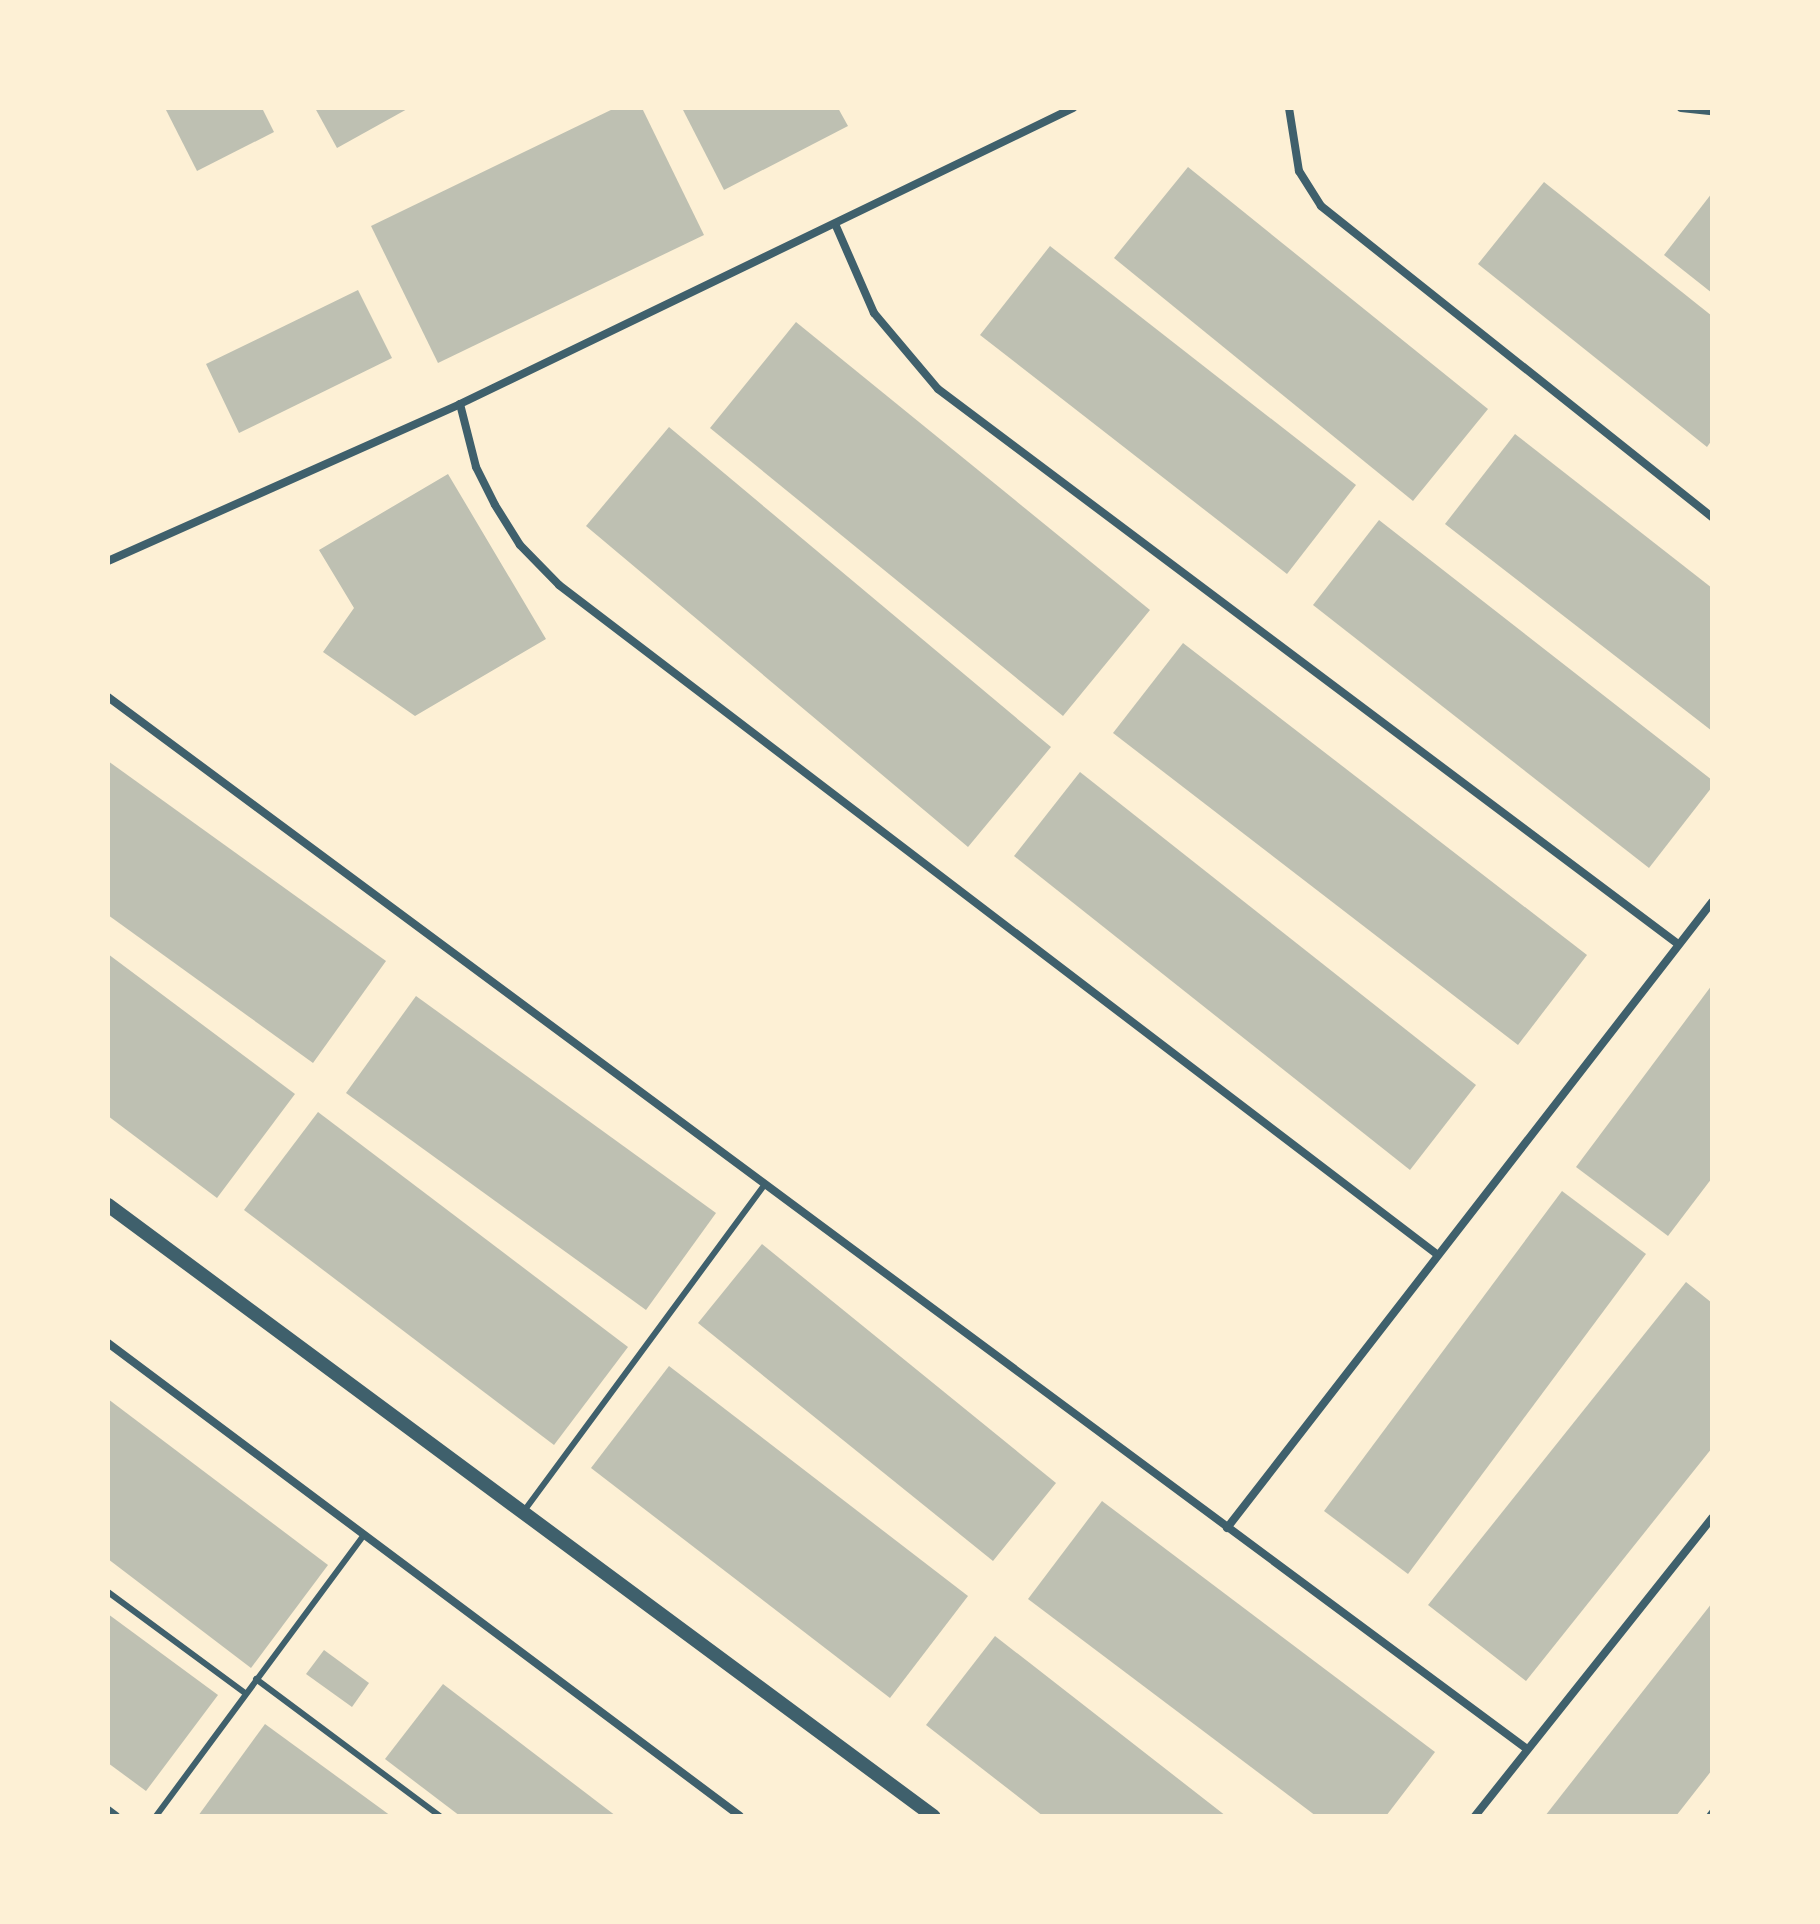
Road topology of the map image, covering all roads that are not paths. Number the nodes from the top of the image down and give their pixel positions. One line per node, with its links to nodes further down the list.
1 (1073, 108): 5 (street)
2 (1289, 108): 7 (street)
3 (1681, 108): 4 (street)
4 (1712, 111)
5 (836, 226): 6 (street); 11 (street)
6 (460, 404): 8 (street); 14 (street)
7 (1712, 517)
8 (108, 561)
9 (108, 697): 12 (street)
10 (1712, 902): 11 (street)
11 (1678, 944): 14 (street)
12 (764, 1185): 16 (lane); 18 (street)
13 (108, 1205): 16 (street)
14 (1438, 1255): 18 (street)
15 (108, 1343): 19 (street)
16 (524, 1512): 29 (street)
17 (1712, 1518): 23 (street)
18 (1227, 1528): 23 (street)
19 (363, 1536): 21 (lane); 28 (street)
20 (108, 1592): 22 (lane)
21 (256, 1679): 22 (lane); 27 (lane)
22 (245, 1693): 26 (lane)
23 (1527, 1749): 30 (street)
24 (108, 1810): 25 (street)
25 (116, 1816)
26 (156, 1816)
27 (440, 1816)
28 (740, 1816)
29 (933, 1816)
30 (1475, 1816)

